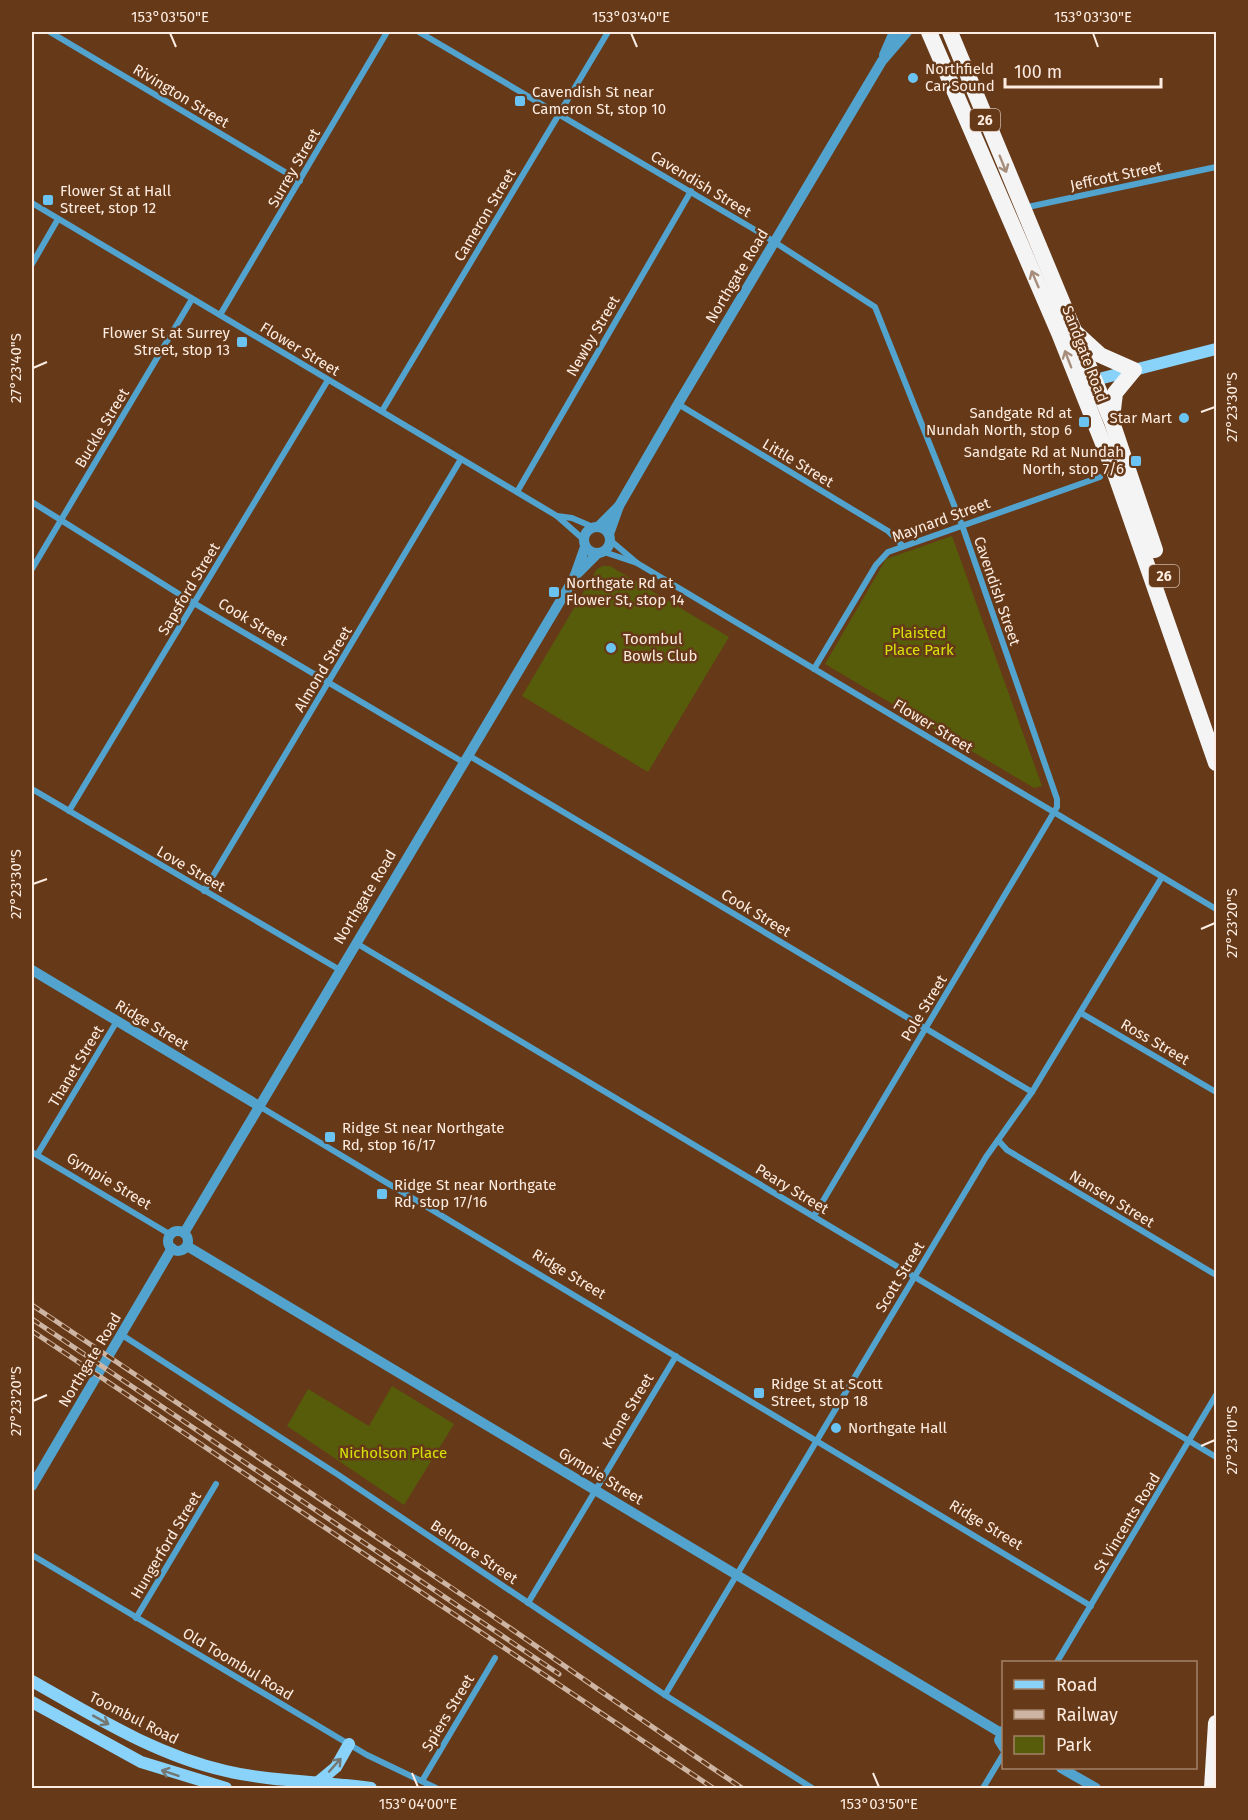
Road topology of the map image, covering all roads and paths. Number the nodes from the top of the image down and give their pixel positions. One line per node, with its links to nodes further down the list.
1 (50, 32): 12 (street, Rivington Street)
2 (387, 32): 12 (street, Surrey Street)
3 (419, 32): 10 (street, Cavendish Street)
4 (608, 32): 10 (street, Cameron Street)
5 (894, 32): 9 (street, Northgate Road)
6 (907, 32): 9 (street, Northgate Road)
7 (929, 32): 25 (highway, Sandgate Road / 26, one-way to 7)
8 (950, 32): 15 (highway, Sandgate Road / 26, one-way to 15)
9 (882, 61): 17 (street, Northgate Road)
10 (559, 114): 13 (street, Cavendish Street); 27 (street, Cameron Street)
11 (1216, 167): 15 (street, Jeffcott Street)
12 (300, 181): 20 (street, Surrey Street)
13 (691, 191): 17 (street, Cavendish Street); 31 (street, Newby Street)
14 (32, 203): 16 (street, Flower Street)
15 (1021, 208): 21 (highway, Sandgate Road / 26)
16 (58, 219): 18 (street); 19 (street, Flower Street)
17 (775, 242): 26 (street, Northgate Road); 36 (street, Cavendish Street)
18 (32, 264)
19 (192, 299): 20 (street, Flower Street); 35 (street, Buckle Street)
20 (220, 315): 24 (street, Flower Street)
21 (1072, 330): 23 (highway); 25 (highway, Sandgate Road / 26)
22 (1216, 349): 23 (main road)
23 (1134, 370): 25 (main road); 28 (highway)
24 (328, 380): 27 (street, Flower Street); 45 (street, Sapsford Street)
25 (1086, 382): 28 (highway, Sandgate Road / 26); 50 (highway, Sandgate Road / 26)
26 (678, 404): 33 (street, Northgate Road); 40 (street, Little Street)
27 (382, 411): 29 (street, Flower Street)
28 (1112, 422): 48 (highway, Sandgate Road / 26)
29 (461, 459): 31 (street, Flower Street); 47 (street, Almond Street)
30 (1100, 477): 36 (street, Maynard Street)
31 (517, 492): 34 (street, Flower Street)
32 (32, 502): 35 (street, Cook Street)
33 (619, 506): 37 (street, Northgate Road); 38 (street, Northgate Road)
34 (557, 516): 37 (street, Flower Street); 39 (street, Flower Street)
35 (61, 520): 43 (street, Buckle Street); 45 (street, Cook Street)
36 (962, 525): 40 (street, Maynard Street); 53 (street, Cavendish Street)
37 (595, 527): 38 (street); 39 (street, Northgate Road)
38 (610, 537): 41 (street, Northgate Road); 42 (street, Flower Street)
39 (584, 543): 41 (street); 44 (street, Northgate Road)
40 (903, 546): 46 (street, Maynard Street)
41 (601, 553): 42 (street, Flower Street); 44 (street, Northgate Road)
42 (637, 563): 46 (street, Flower Street)
43 (32, 569)
44 (574, 578): 49 (street, Northgate Road)
45 (195, 603): 47 (street, Cook Street); 52 (street, Sapsford Street)
46 (814, 669): 53 (street, Flower Street)
47 (330, 682): 49 (street, Cook Street); 55 (street, Almond Street)
48 (1216, 730)
49 (466, 758): 57 (street, Northgate Road); 62 (street, Cook Street)
50 (1216, 763)
51 (32, 789): 52 (street, Love Street)
52 (69, 811): 55 (street, Love Street)
53 (1054, 812): 54 (street, Flower Street); 62 (street, Pole Street)
54 (1162, 877): 56 (street, Flower Street); 60 (street, Scott Street)
55 (204, 891): 59 (street, Love Street)
56 (1216, 909)
57 (356, 942): 59 (street, Northgate Road); 68 (street, Peary Street)
58 (32, 970): 61 (street, Ridge Street)
59 (340, 970): 65 (street, Northgate Road)
60 (1081, 1013): 63 (street, Scott Street); 64 (street, Ross Street)
61 (117, 1021): 65 (street, Ridge Street); 67 (street, Thanet Street)
62 (926, 1028): 63 (street, Cook Street); 68 (street, Pole Street)
63 (1032, 1092): 66 (street, Scott Street)
64 (1216, 1092)
65 (259, 1106): 69 (street, Northgate Road); 76 (street, Ridge Street)
66 (998, 1140): 73 (street, Nansen Street); 74 (street, Scott Street)
67 (34, 1153): 70 (street, Gympie Street)
68 (814, 1216): 74 (street, Peary Street)
69 (184, 1233): 70 (street); 71 (street)
70 (171, 1235): 72 (street)
71 (187, 1246): 72 (street); 83 (street, Gympie Street)
72 (172, 1248): 75 (street, Northgate Road)
73 (1216, 1275)
74 (914, 1277): 78 (street, Scott Street); 79 (street, Peary Street)
75 (122, 1335): 82 (street, Northgate Road); 86 (street, Belmore Street)
76 (676, 1356): 78 (street, Ridge Street); 83 (street, Krone Street)
77 (1216, 1395): 79 (street, St Vincents Road)
78 (817, 1440): 85 (street, Scott Street); 87 (street, Ridge Street)
79 (1190, 1442): 80 (street, Peary Street); 87 (street, St Vincents Road)
80 (1216, 1457)
81 (216, 1484): 88 (street, Hungerford Street)
82 (32, 1486)
83 (595, 1490): 85 (street, Gympie Street); 86 (street, Krone Street)
84 (32, 1555): 88 (street, Old Toombul Road)
85 (737, 1574): 92 (street, Scott Street); 95 (street, Gympie Street)
86 (528, 1603): 92 (street, Belmore Street)
87 (1091, 1606): 90 (street, St Vincents Road)
88 (136, 1618): 96 (street, Old Toombul Road)
89 (495, 1658): 100 (street, Spiers Street)
90 (1059, 1661)
91 (32, 1681): 101 (main road, Toombul Road, one-way to 101)
92 (665, 1695): 105 (street, Belmore Street)
93 (32, 1702): 102 (main road, one-way to 93)
94 (1216, 1723): 108 (highway)
95 (1002, 1731): 97 (street)
96 (349, 1744): 100 (street, Old Toombul Road); 101 (main road, one-way to 96)
97 (1002, 1745)
98 (1002, 1756): 106 (street)
99 (1064, 1769): 107 (street)
100 (422, 1780): 104 (street, Old Toombul Road)
101 (318, 1782): 103 (main road, Toombul Road)
102 (226, 1788)
103 (371, 1788)
104 (436, 1788)
105 (812, 1788)
106 (982, 1788)
107 (1096, 1788)
108 (1212, 1788)

